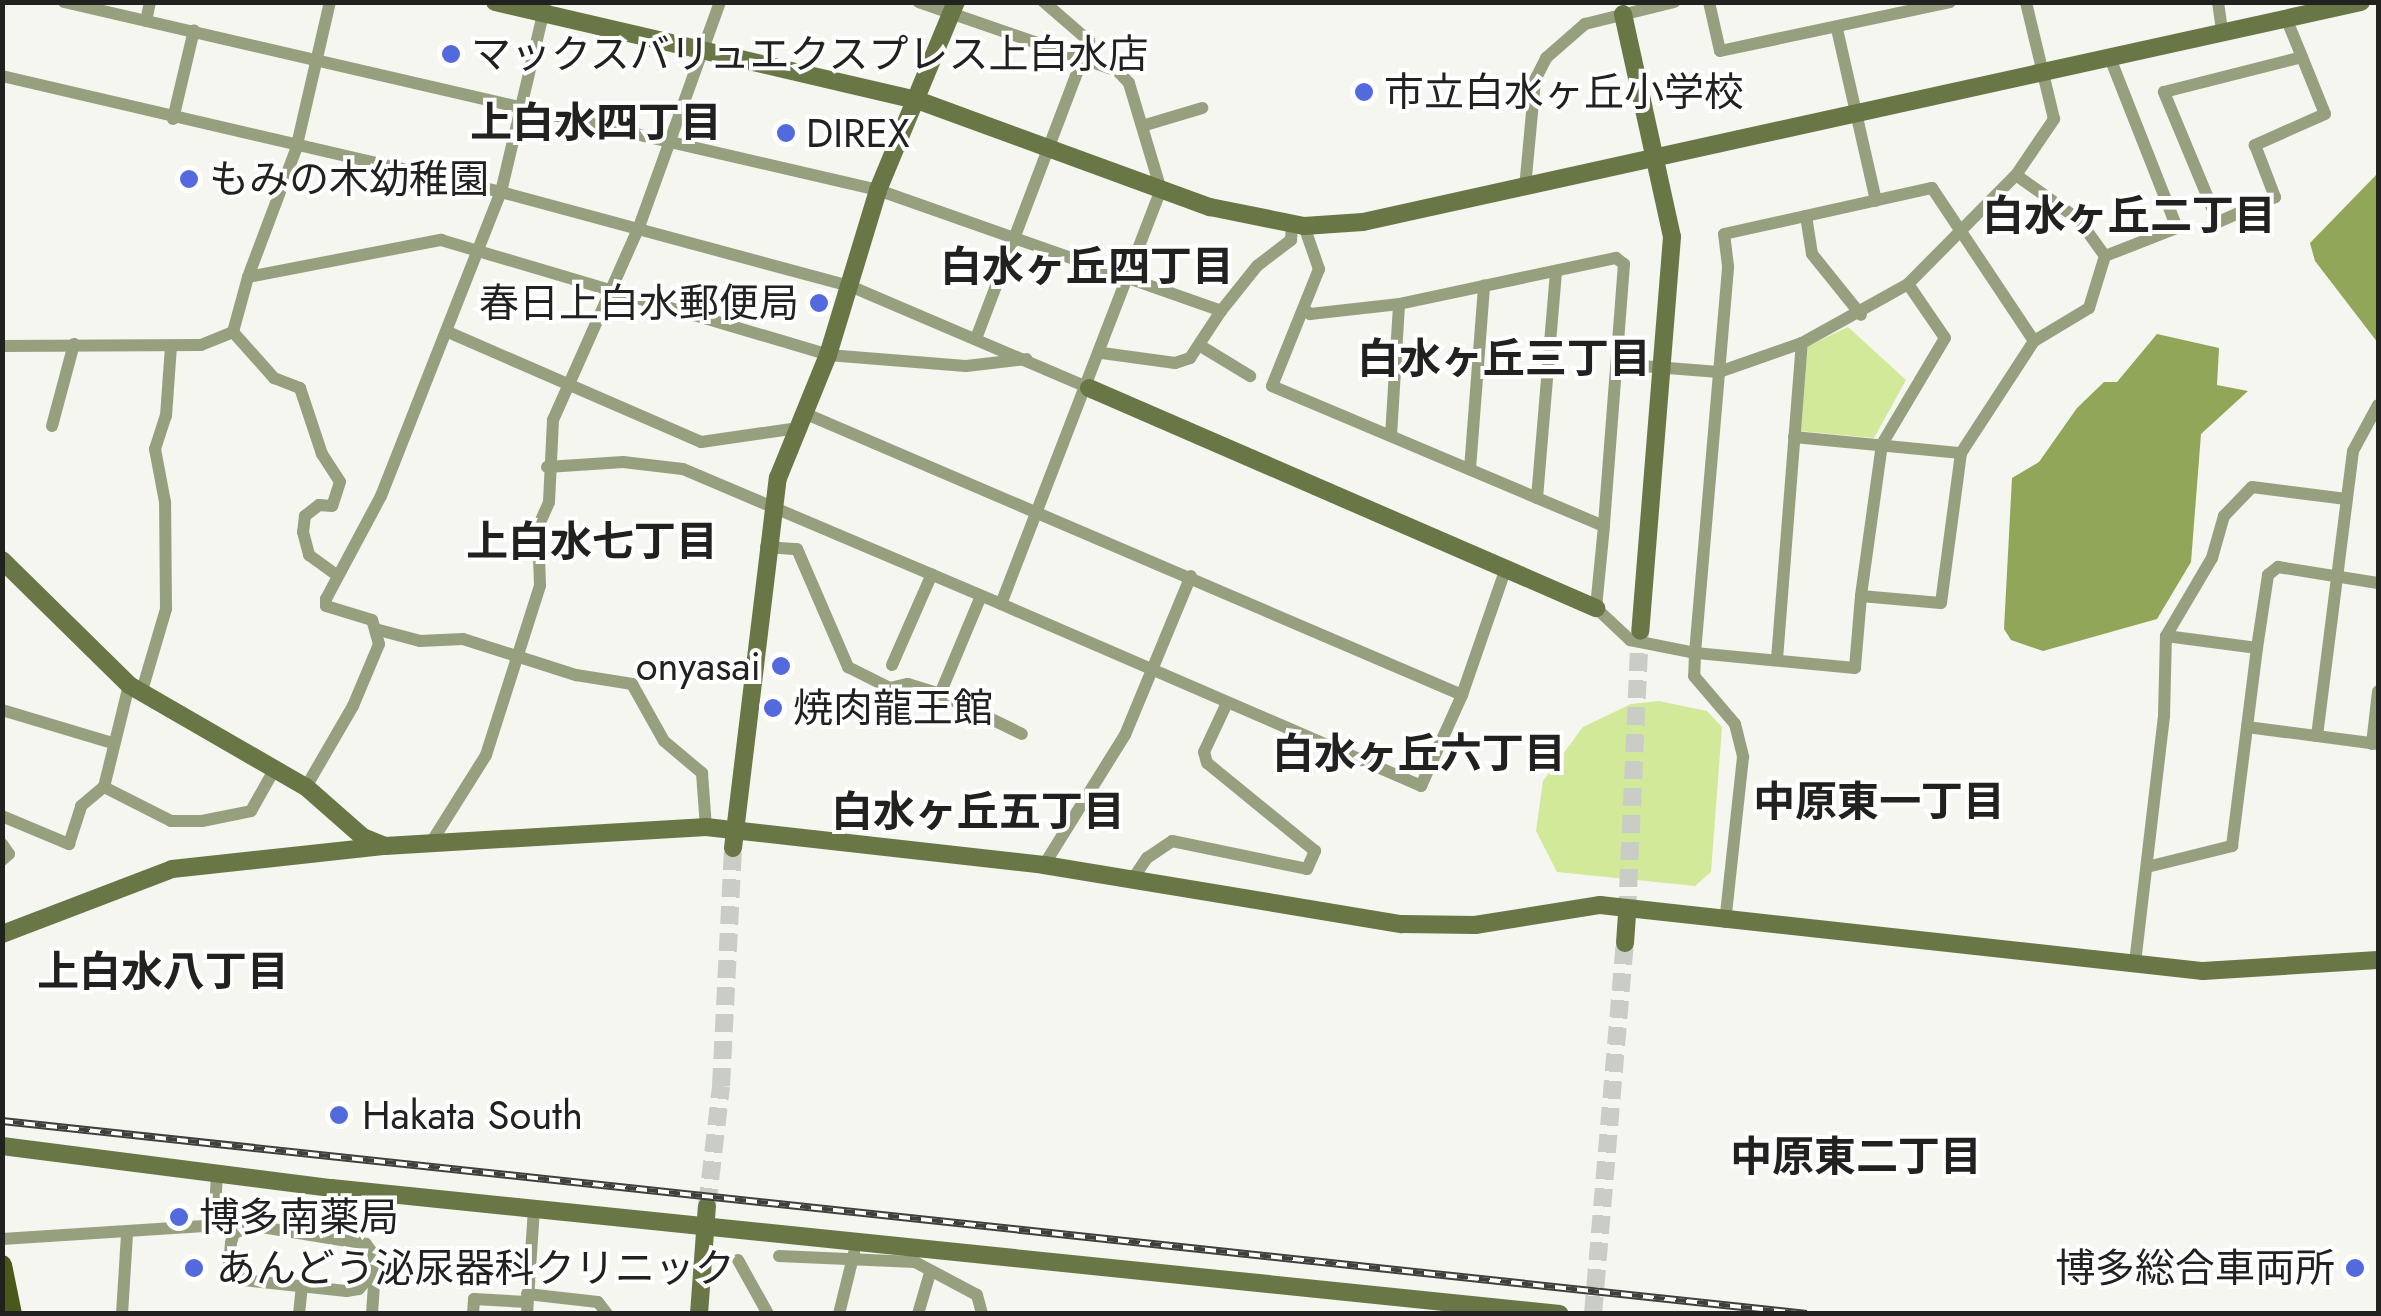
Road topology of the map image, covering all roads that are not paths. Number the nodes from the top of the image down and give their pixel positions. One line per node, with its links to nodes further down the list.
1 (64, 2): 18 (street)
2 (150, 2): 18 (street)
3 (330, 2): 25 (street)
4 (494, 2): 15 (street)
5 (720, 2): 22 (street)
6 (919, 2): 14 (street)
7 (1044, 2): 23 (street)
8 (1674, 2): 16 (street)
9 (1709, 2): 19 (street)
10 (1950, 2): 19 (street)
11 (2026, 2): 27 (street)
12 (2218, 2): 21 (street)
13 (2361, 2): 17 (street)
14 (954, 6): 23 (street); 29 (street)
15 (545, 8): 22 (street); 30 (street)
16 (1623, 14): 38 (street); 40 (street)
17 (2286, 18): 21 (street); 24 (street)
18 (146, 21): 20 (street)
19 (1837, 29): 32 (street)
20 (194, 30): 25 (street); 33 (street)
21 (2222, 32): 26 (street)
22 (703, 50): 29 (street); 35 (street)
23 (1084, 55): 34 (street); 37 (street)
24 (2302, 57): 24 (street)
25 (318, 58): 30 (street); 36 (street)
26 (2110, 58): 27 (street); 51 (street)
27 (2040, 74): 32 (street); 39 (street)
28 (2, 76): 33 (street)
29 (917, 100): 37 (street); 41 (street)
30 (524, 105): 35 (street); 43 (street)
31 (1202, 108): 34 (street)
32 (1856, 114): 38 (street); 44 (street)
33 (173, 119): 36 (street)
34 (1142, 126): 42 (street)
35 (671, 139): 41 (street); 47 (street)
36 (296, 148): 43 (street); 53 (street)
37 (1047, 148): 42 (street); 49 (street)
38 (1658, 158): 40 (street); 76 (street)
39 (2016, 175): 48 (street); 51 (street)
40 (1525, 188): 46 (street)
41 (878, 190): 49 (street); 56 (street)
42 (1161, 190): 46 (street); 54 (street)
43 (501, 192): 47 (street); 50 (street)
44 (1876, 201): 45 (street); 48 (street)
45 (1806, 216): 62 (street); 77 (street)
46 (1298, 225): 60 (street); 61 (street)
47 (639, 227): 56 (street); 58 (street)
48 (1962, 235): 55 (street); 67 (street)
49 (1016, 236): 54 (street); 65 (street)
50 (479, 247): 53 (street); 58 (street); 64 (street)
51 (2105, 256): 67 (street)
52 (1556, 271): 57 (street); 75 (street); 90 (street)
53 (248, 277): 63 (street)
54 (1130, 277): 61 (street); 72 (street)
55 (1908, 284): 62 (street); 86 (street)
56 (850, 286): 65 (street); 73 (street)
57 (1484, 286): 59 (street); 89 (street)
58 (614, 288): 73 (street); 79 (street)
59 (1399, 304): 60 (street); 84 (street)
60 (1304, 309): 84 (street)
61 (1221, 312): 69 (street)
62 (1860, 315): 66 (street)
63 (233, 332): 71 (street); 99 (street)
64 (448, 332): 79 (street); 99 (street)
65 (977, 336): 74 (street)
66 (1802, 342): 77 (street); 85 (street)
67 (2034, 342): 87 (street)
68 (74, 344): 70 (street); 71 (street); 83 (street)
69 (1198, 345): 72 (street); 78 (street)
70 (2, 346)
71 (170, 346): 116 (street)
72 (1102, 353): 80 (street)
73 (828, 355): 74 (street); 82 (street)
74 (1028, 358): 80 (street)
75 (1617, 364): 76 (street); 94 (street)
76 (1665, 368): 77 (street); 108 (street)
77 (1719, 372): 111 (street)
78 (1250, 376)
79 (568, 382): 82 (street); 88 (street)
80 (1089, 388): 93 (street); 97 (street)
81 (2378, 405): 91 (street)
82 (801, 420): 92 (street); 93 (street)
83 (52, 426)
84 (1392, 436): 89 (street)
85 (1794, 437): 86 (street); 113 (street)
86 (1882, 444): 87 (street); 104 (street)
87 (1962, 452): 104 (street)
88 (547, 467): 92 (street); 112 (street)
89 (1470, 469): 90 (street)
90 (1538, 498): 94 (street)
91 (2346, 499): 101 (street); 109 (street)
92 (772, 508): 95 (street); 98 (street)
93 (1040, 511): 100 (street); 105 (street)
94 (1604, 526): 106 (street)
95 (766, 547): 118 (street); 133 (street)
96 (2, 560): 116 (street)
97 (1506, 568): 106 (street); 119 (street)
98 (932, 574): 103 (street); 114 (street)
99 (337, 575): 107 (street)
100 (1190, 576): 115 (street); 119 (street)
101 (2335, 576): 102 (street); 110 (street); 124 (street)
102 (2378, 582)
103 (981, 596): 105 (street); 118 (street)
104 (1861, 596): 113 (street)
105 (1001, 604): 115 (street)
106 (1596, 608): 111 (street)
107 (379, 630): 112 (street); 129 (street)
108 (1640, 631)
109 (2166, 636): 110 (street); 140 (street)
110 (2256, 648): 122 (street)
111 (1695, 654): 113 (street); 143 (street)
112 (512, 657): 132 (street); 136 (street)
113 (1777, 659)
114 (892, 665)
115 (1156, 670): 120 (street); 139 (street)
116 (135, 689): 125 (street); 127 (street)
117 (2378, 691): 126 (street)
118 (940, 694): 123 (street)
119 (1462, 694): 120 (street)
120 (1226, 703): 141 (street)
121 (2, 710): 125 (street)
122 (2247, 727): 124 (street); 140 (street)
123 (1022, 734)
124 (2317, 736): 126 (street)
125 (112, 744): 128 (street)
126 (2375, 744)
127 (274, 770): 128 (street); 129 (street)
128 (104, 787): 130 (street)
129 (306, 787): 131 (street)
130 (2, 816)
131 (340, 820): 135 (street); 137 (street)
132 (706, 827): 133 (street); 136 (street)
133 (734, 839): 139 (street)
134 (2, 844): 138 (street)
135 (385, 846): 136 (street); 137 (street)
136 (428, 846)
137 (324, 853): 144 (street)
138 (2, 860)
139 (1044, 865): 141 (street)
140 (2147, 866): 147 (street)
141 (1132, 880): 143 (street)
142 (1627, 914): 145 (street)
143 (1725, 922): 147 (street)
144 (2, 934)
145 (1624, 943)
146 (2378, 960): 147 (street)
147 (2135, 963)
148 (2, 1146): 149 (street)
149 (217, 1174): 150 (street); 152 (street)
150 (534, 1208): 151 (street); 162 (street)
151 (706, 1215): 154 (street); 170 (street)
152 (128, 1234): 153 (street); 165 (street)
153 (2, 1239)
154 (855, 1249): 155 (street); 159 (street); 163 (street); 172 (street)
155 (779, 1256)
156 (738, 1260): 171 (street)
157 (2, 1265): 164 (main road)
158 (376, 1270): 160 (street); 161 (street); 167 (street)
159 (930, 1273): 173 (street); 174 (street)
160 (302, 1286): 161 (street); 166 (street)
161 (346, 1291): 167 (street)
162 (527, 1303): 168 (street); 169 (street)
163 (1375, 1305): 175 (street)
164 (12, 1314)
165 (122, 1314)
166 (299, 1314)
167 (370, 1314)
168 (473, 1314)
169 (607, 1314)
170 (700, 1314)
171 (768, 1314)
172 (839, 1314)
173 (918, 1314)
174 (982, 1314)
175 (1560, 1314)

